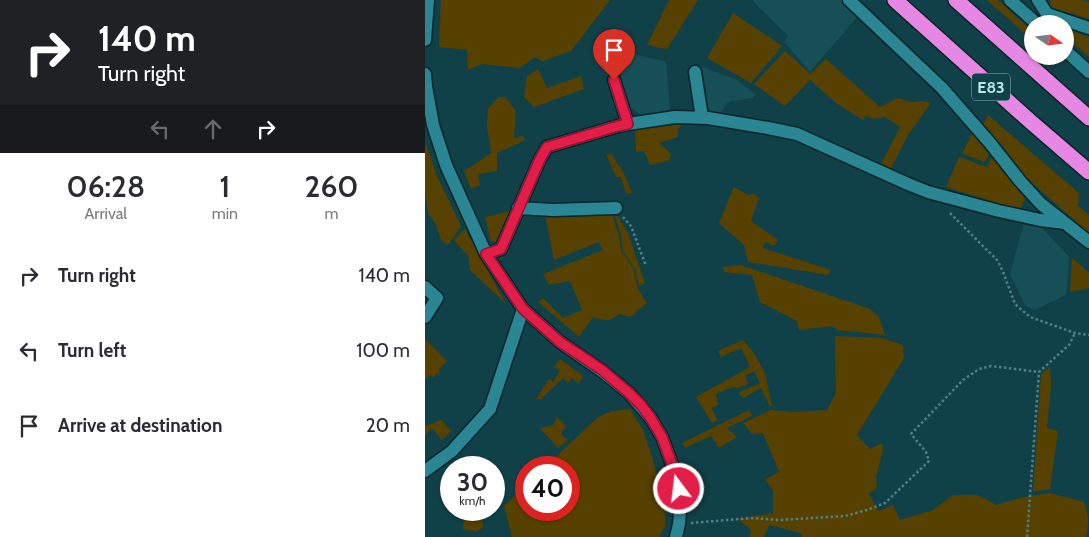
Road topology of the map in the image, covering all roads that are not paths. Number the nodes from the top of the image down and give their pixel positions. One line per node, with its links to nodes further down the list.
1 (428, 0): 9 (street)
2 (849, 0): 21 (street)
3 (895, 0): 18 (highway, E83)
4 (956, 0): 16 (highway, E83)
5 (1010, 0): 7 (street)
6 (1038, 0): 8 (street)
7 (1027, 15)
8 (1089, 28)
9 (425, 40)
10 (1074, 58): 12 (street)
11 (695, 72): 15 (street)
12 (1089, 72)
13 (614, 80): 17 (street)
14 (425, 82): 23 (street)
15 (702, 118): 17 (street); 21 (street)
16 (1089, 118)
17 (628, 124): 19 (street)
18 (1089, 172)
19 (518, 208): 20 (street); 23 (street)
20 (616, 208)
21 (1065, 222): 22 (street)
22 (1089, 242)
23 (486, 254): 25 (street)
24 (425, 287): 26 (street)
25 (523, 309): 27 (street); 28 (street)
26 (425, 316)
27 (425, 471)
28 (676, 537)

